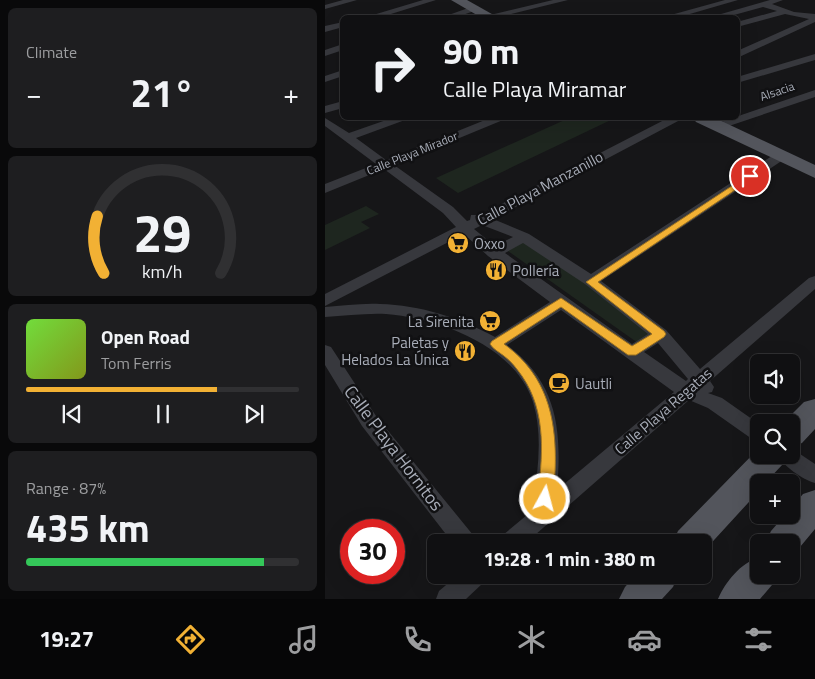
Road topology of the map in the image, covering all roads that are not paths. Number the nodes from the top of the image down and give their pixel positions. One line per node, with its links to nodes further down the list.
1 (353, 0): 9 (street)
2 (432, 0): 12 (street)
3 (457, 0): 10 (main road)
4 (564, 0): 15 (street)
5 (734, 0): 16 (street)
6 (751, 0): 8 (street)
7 (779, 0): 8 (street)
8 (763, 4): 11 (street); 17 (street)
9 (325, 7)
10 (475, 8): 13 (street); 14 (main road)
11 (784, 12): 18 (street); 20 (street)
12 (378, 15)
13 (453, 15)
14 (487, 15)
15 (500, 15)
16 (676, 15)
17 (722, 15)
18 (815, 18): 26 (street)
19 (762, 23): 22 (street)
20 (740, 24)
21 (340, 25): 23 (street)
22 (740, 28)
23 (325, 29)
24 (340, 49): 25 (street)
25 (325, 53)
26 (740, 54)
27 (815, 57): 30 (street)
28 (340, 74): 29 (street)
29 (325, 79)
30 (740, 79)
31 (815, 93): 34 (street, Alsacia)
32 (340, 105): 33 (street)
33 (325, 110)
34 (740, 119)
35 (395, 120): 43 (street)
36 (494, 120): 45 (street, Calle Playa Mirador)
37 (671, 120): 49 (street, Calle Playa Manzanillo)
38 (706, 120): 41 (main road)
39 (736, 120): 41 (street, Alsacia)
40 (325, 121): 42 (street)
41 (719, 126): 44 (main road)
42 (331, 131): 43 (street)
43 (348, 137): 45 (street)
44 (782, 156): 46 (main road); 54 (street)
45 (385, 164): 47 (street, Calle Playa Mirador); 48 (street)
46 (815, 172)
47 (325, 190)
48 (447, 210): 49 (street); 50 (street)
49 (481, 219): 50 (street, Calle Playa Manzanillo); 51 (street)
50 (465, 228): 52 (street); 55 (street, Calle Playa Manzanillo)
51 (524, 238): 52 (street); 54 (street)
52 (493, 252): 56 (street)
53 (815, 281): 62 (street, Calle Playa Regatas)
54 (591, 282): 58 (street)
55 (325, 301)
56 (561, 302): 59 (street); 61 (street)
57 (325, 312): 59 (street)
58 (660, 334): 61 (street); 62 (street)
59 (496, 344): 70 (street)
60 (325, 351): 71 (street, Calle Playa Hornitos)
61 (632, 352): 62 (street)
62 (693, 385): 65 (street); 70 (street, Calle Playa Regatas)
63 (815, 410): 64 (main road)
64 (800, 425)
65 (750, 428)
66 (764, 464): 73 (main road)
67 (800, 464): 68 (street)
68 (815, 475)
69 (815, 504): 74 (main road)
70 (543, 514): 72 (street, Calle Playa Regatas)
71 (459, 534)
72 (520, 534)
73 (698, 534)
74 (790, 534)
75 (750, 583): 80 (main road)
76 (465, 584): 78 (street)
77 (651, 584): 79 (main road)
78 (448, 599)
79 (637, 599)
80 (737, 599)

